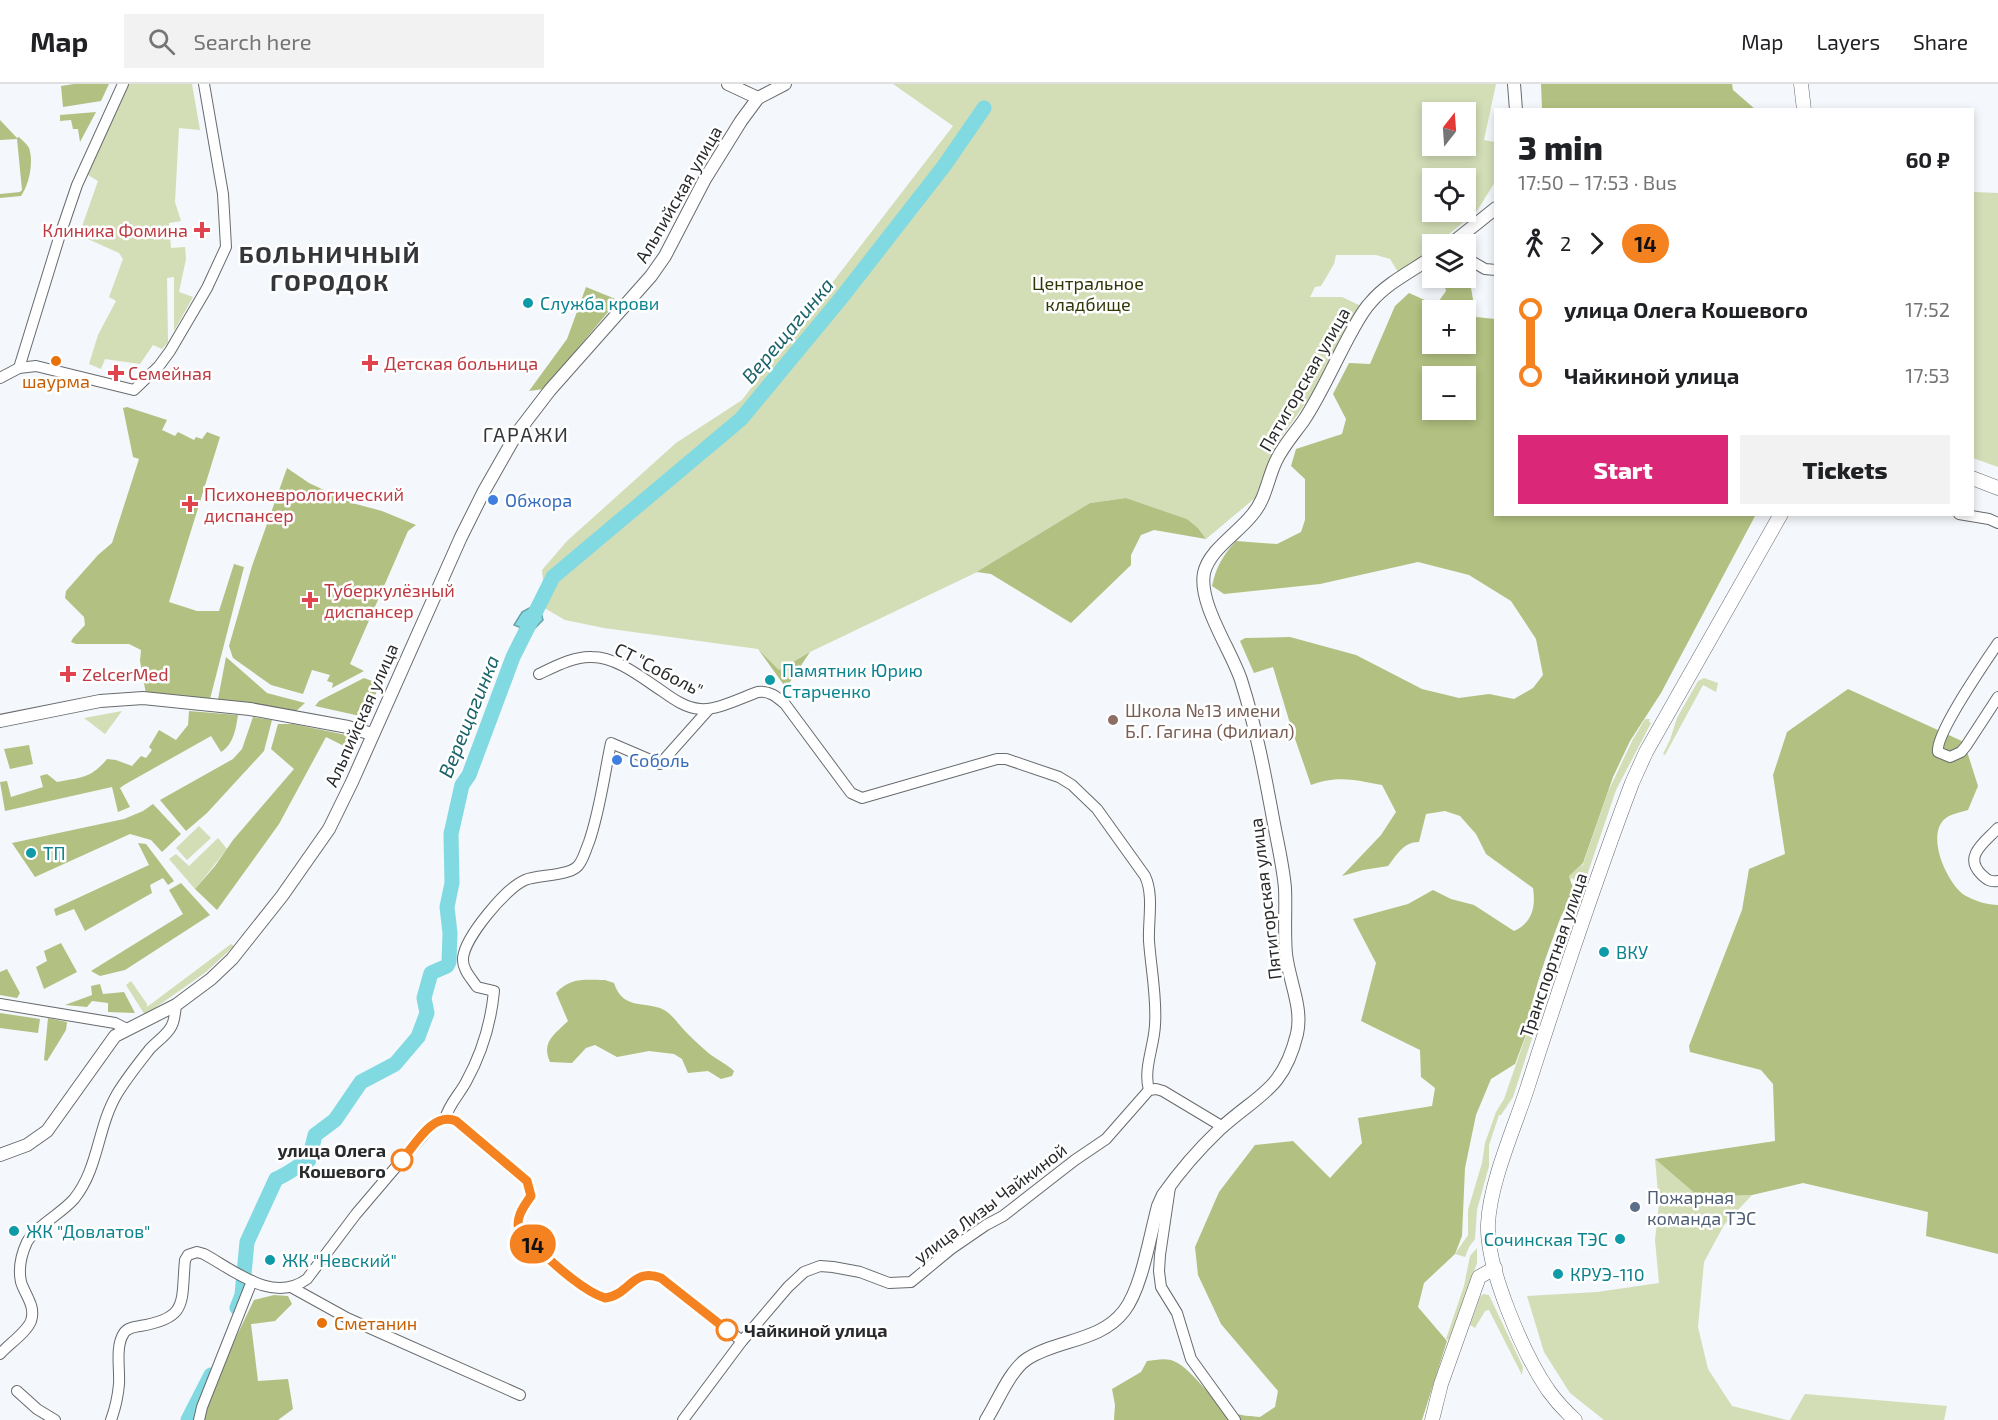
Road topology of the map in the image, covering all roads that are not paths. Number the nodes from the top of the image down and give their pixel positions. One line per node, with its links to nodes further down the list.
1 (123, 84): 15 (street)
2 (204, 84): 15 (street)
3 (728, 84): 7 (street)
4 (785, 84): 7 (street)
5 (1514, 84): 8 (street)
6 (1801, 84): 9 (main road)
7 (758, 98): 28 (street, Альпийская улица)
8 (1516, 108)
9 (1804, 108)
10 (1494, 210): 11 (street)
11 (1464, 234)
12 (1422, 263): 36 (street, Пятигорская улица)
13 (1476, 265): 14 (street)
14 (1494, 270)
15 (19, 368): 16 (street)
16 (0, 378)
17 (1974, 478): 19 (main road)
18 (1974, 485): 19 (main road)
19 (1994, 486)
20 (1971, 516): 22 (street)
21 (1781, 518): 39 (main road, Транспортная улица)
22 (1998, 523)
23 (1998, 643): 25 (street)
24 (539, 675): 26 (street, СТ "Соболь")
25 (1998, 697)
26 (709, 708): 34 (street, СТ "Соболь"); 35 (street)
27 (0, 721): 28 (street)
28 (372, 734): 32 (street, Альпийская улица)
29 (1998, 828): 30 (street)
30 (1998, 881)
31 (0, 1004): 33 (street)
32 (176, 1005): 33 (street, Альпийская улица); 43 (street)
33 (127, 1029): 37 (street, Альпийская улица)
34 (1149, 1090): 36 (street); 42 (street, улица Лизы Чайкиной)
35 (445, 1119): 41 (street); 42 (street)
36 (1223, 1127): 38 (street, Пятигорская улица)
37 (0, 1155)
38 (1170, 1185): 50 (street, Пятигорская улица); 51 (street)
39 (1494, 1268): 52 (main road); 53 (main road, Транспортная улица)
40 (252, 1281): 41 (street); 47 (street); 48 (street)
41 (291, 1287): 45 (street)
42 (742, 1341): 49 (street, улица Лизы Чайкиной)
43 (0, 1354)
44 (17, 1391): 46 (street)
45 (520, 1395)
46 (55, 1420)
47 (111, 1420)
48 (199, 1420)
49 (683, 1420)
50 (986, 1420)
51 (1235, 1420)
52 (1432, 1420)
53 (1575, 1420)

